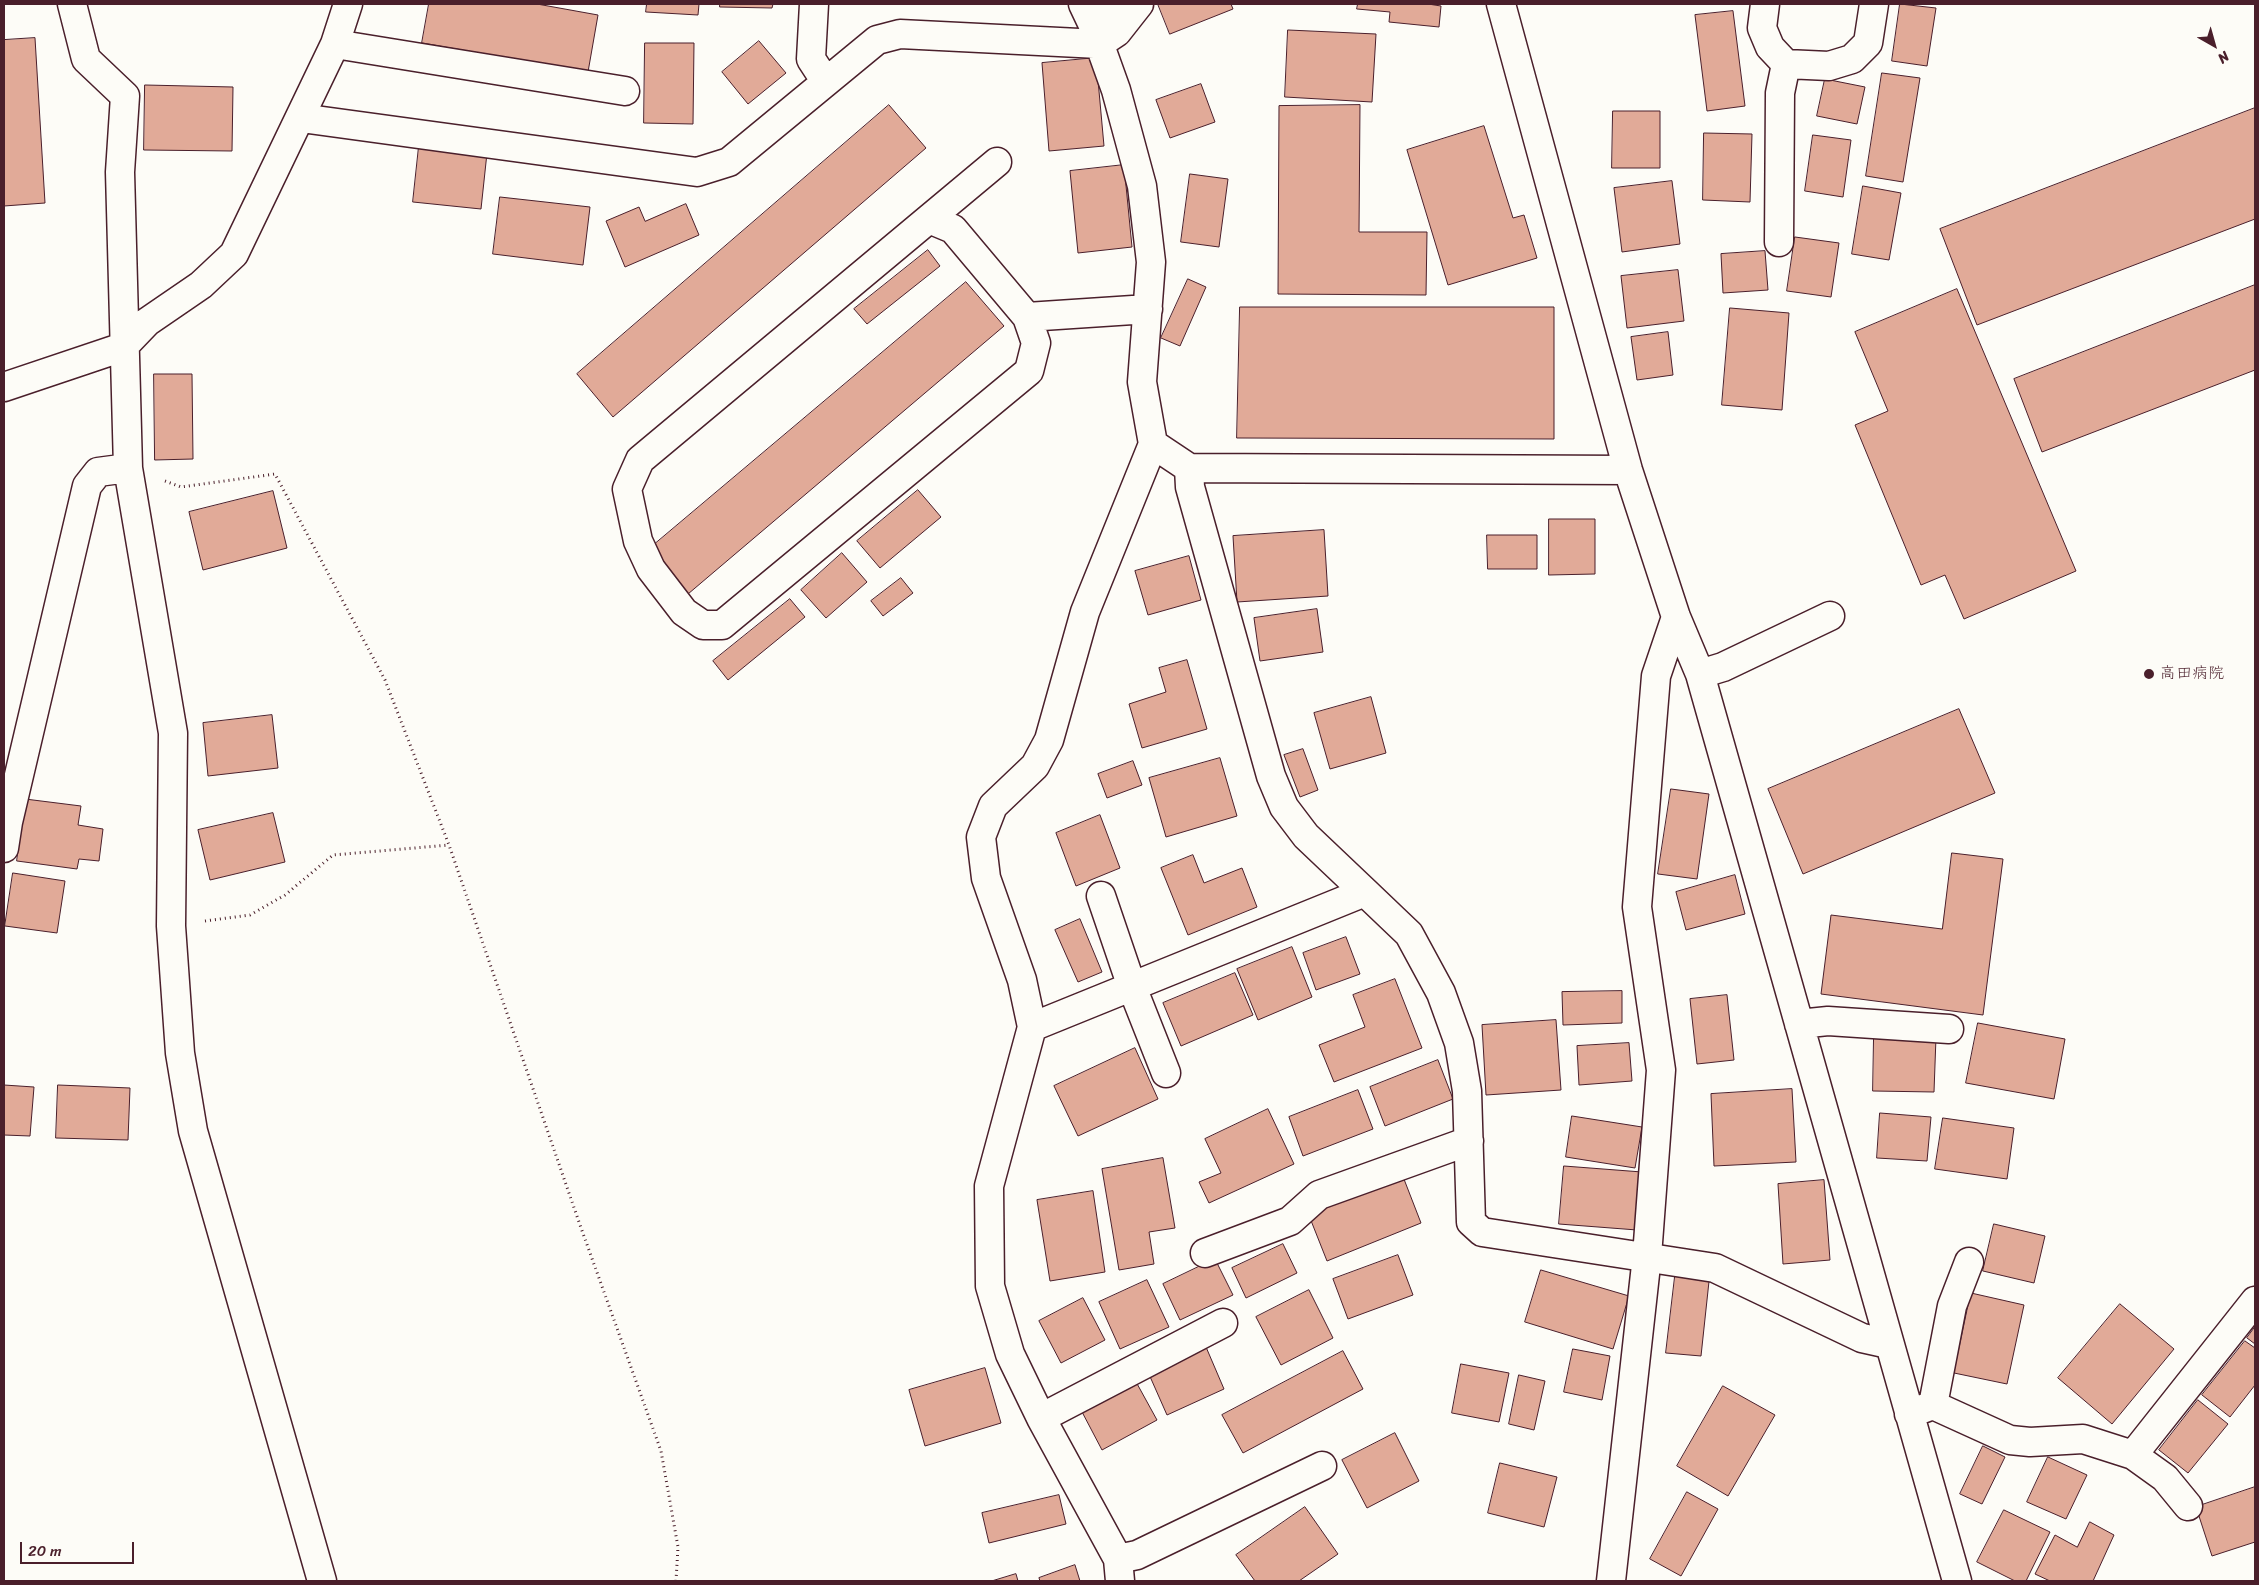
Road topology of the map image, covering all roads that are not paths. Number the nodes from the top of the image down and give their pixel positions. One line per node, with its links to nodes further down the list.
1 (72, 4): 20 (street)
2 (348, 4): 10 (street)
3 (814, 4): 12 (street)
4 (1110, 4): 9 (street)
5 (1139, 4): 9 (street)
6 (1501, 4): 25 (street)
7 (1765, 4): 11 (street)
8 (1874, 4): 11 (street)
9 (1091, 24): 12 (street); 18 (street)
10 (335, 44): 13 (street); 14 (street)
11 (1786, 64): 17 (street)
12 (826, 82): 14 (street)
13 (625, 91)
14 (301, 118): 20 (street)
15 (997, 162): 16 (street)
16 (929, 218): 19 (street); 19 (street)
17 (1779, 242)
18 (1148, 309): 19 (street); 22 (street)
19 (1027, 317)
20 (124, 347): 21 (street); 23 (street)
21 (4, 387)
22 (1153, 444): 24 (street); 34 (street)
23 (128, 468): 29 (street); 50 (street)
24 (1188, 468): 25 (street); 30 (street)
25 (1628, 470): 27 (street)
26 (1830, 616): 28 (street)
27 (1676, 617): 28 (street); 39 (street)
28 (1700, 674): 33 (street)
29 (4, 848)
30 (1365, 892): 32 (street); 37 (street)
31 (1100, 896): 32 (street)
32 (1132, 988): 34 (street); 36 (street)
33 (1799, 1024): 35 (street); 43 (street)
34 (1032, 1027): 45 (street)
35 (1949, 1029)
36 (1166, 1073)
37 (1469, 1141): 38 (street); 39 (street)
38 (1205, 1253)
39 (1647, 1256): 43 (street); 51 (street)
40 (1969, 1262): 44 (street)
41 (2255, 1301): 46 (street)
42 (1223, 1323): 45 (street)
43 (1889, 1344): 44 (street)
44 (1921, 1409): 46 (street); 52 (street)
45 (1041, 1418): 49 (street)
46 (2133, 1455): 48 (street)
47 (1322, 1466): 49 (street)
48 (2188, 1506)
49 (1119, 1570)
50 (322, 1581)
51 (1612, 1581)
52 (1958, 1581)

